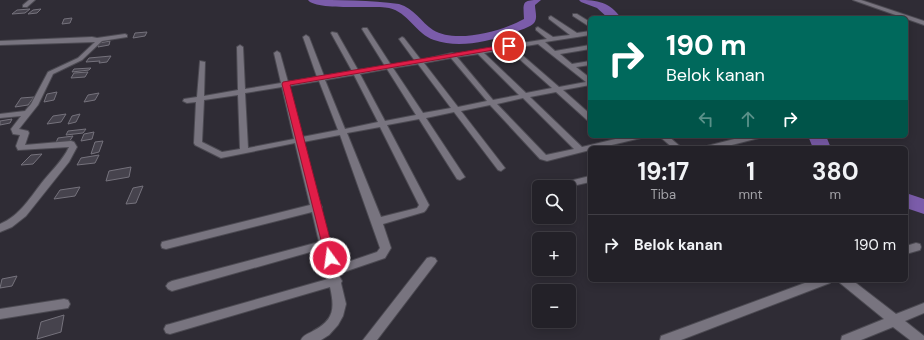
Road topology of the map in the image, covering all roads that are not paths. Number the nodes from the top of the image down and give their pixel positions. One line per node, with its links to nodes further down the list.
1 (32, 0): 3 (street)
2 (856, 0): 5 (street)
3 (26, 6)
4 (575, 15): 9 (street)
5 (903, 16)
6 (551, 18): 14 (street)
7 (908, 18): 8 (street)
8 (924, 23)
9 (588, 24)
10 (365, 29): 32 (street)
11 (538, 29): 18 (street)
12 (334, 33): 34 (street)
13 (588, 33): 14 (street)
14 (575, 35): 18 (street)
15 (125, 36): 19 (street)
16 (306, 37): 35 (street)
17 (402, 39): 29 (street)
18 (551, 39): 20 (street)
19 (98, 40): 21 (street); 46 (street)
20 (539, 41): 23 (street); 27 (street)
21 (0, 43)
22 (240, 46): 40 (street)
23 (509, 46): 25 (street); 39 (street)
24 (588, 47): 27 (street)
25 (479, 51): 28 (street); 41 (street)
26 (277, 53): 38 (street)
27 (554, 53): 33 (street)
28 (452, 55): 29 (street); 44 (street)
29 (420, 61): 32 (street); 45 (street)
30 (202, 62): 42 (street)
31 (588, 63): 33 (street)
32 (389, 66): 34 (street); 49 (street)
33 (572, 66): 36 (street)
34 (356, 72): 35 (street); 50 (street)
35 (320, 78): 38 (street); 51 (street)
36 (588, 79)
37 (588, 82): 39 (street)
38 (286, 84): 40 (street); 55 (street)
39 (558, 90): 41 (street); 48 (street)
40 (243, 91): 42 (street); 60 (street)
41 (526, 96): 44 (street); 61 (street)
42 (201, 98): 43 (street); 60 (street)
43 (186, 101)
44 (492, 103): 45 (street); 61 (street)
45 (457, 110): 49 (street); 62 (street)
46 (28, 113): 47 (street); 68 (street)
47 (0, 116)
48 (588, 116)
49 (421, 117): 50 (street); 63 (street)
50 (382, 124): 51 (street); 67 (street)
51 (342, 132): 55 (street); 67 (street)
52 (666, 138): 57 (street)
53 (748, 138): 58 (street)
54 (612, 139): 56 (street)
55 (300, 140): 60 (street); 66 (street)
56 (592, 146)
57 (676, 146)
58 (718, 146)
59 (588, 147): 61 (street)
60 (244, 150)
61 (580, 150)
62 (501, 168)
63 (460, 177)
64 (588, 179): 65 (street)
65 (576, 182)
66 (317, 207): 69 (street); 70 (street)
67 (378, 222): 72 (street)
68 (0, 228)
69 (326, 244): 72 (street); 75 (street)
70 (166, 245)
71 (431, 261): 82 (street)
72 (334, 276): 80 (street); 81 (street)
73 (821, 282): 83 (street)
74 (846, 282): 79 (street)
75 (172, 286)
76 (64, 304): 78 (street)
77 (924, 308): 79 (street)
78 (0, 314)
79 (894, 320): 84 (street); 85 (street)
80 (170, 329)
81 (307, 340)
82 (369, 340)
83 (666, 340)
84 (847, 340)
85 (919, 340)

